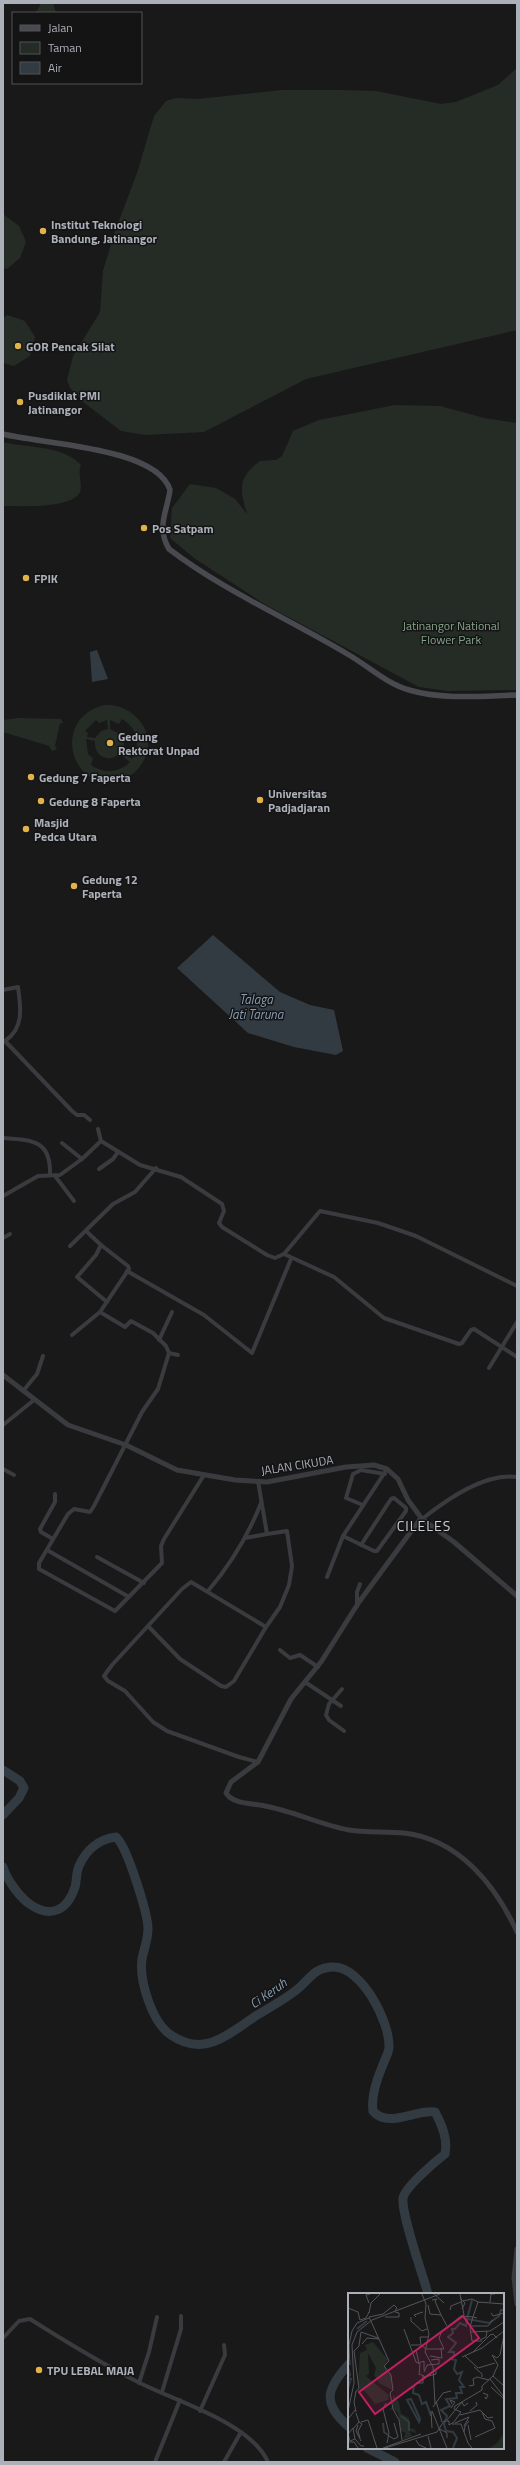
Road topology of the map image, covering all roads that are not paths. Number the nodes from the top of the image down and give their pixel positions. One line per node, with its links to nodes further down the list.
1 (3, 434): 2 (main road)
2 (517, 695)
3 (3, 990): 4 (street)
4 (4, 1041): 5 (street)
5 (90, 1120)
6 (98, 1129): 8 (street)
7 (3, 1138): 14 (street)
8 (101, 1141): 10 (street); 11 (street)
9 (62, 1143): 11 (street)
10 (118, 1152): 12 (street); 13 (street)
11 (82, 1159): 15 (street)
12 (156, 1168): 18 (street); 23 (street)
13 (99, 1169)
14 (50, 1174): 15 (street); 16 (street)
15 (55, 1176): 17 (street)
16 (3, 1196)
17 (74, 1201)
18 (86, 1231): 21 (street); 22 (street)
19 (10, 1234): 20 (street)
20 (3, 1238)
21 (101, 1245): 25 (street); 27 (street)
22 (70, 1246)
23 (284, 1254): 24 (street); 26 (street)
24 (291, 1259): 25 (street); 33 (street)
25 (127, 1271): 27 (street)
26 (517, 1286)
27 (107, 1302): 28 (street)
28 (100, 1312): 31 (street); 32 (street)
29 (172, 1312): 32 (street)
30 (517, 1322): 33 (street)
31 (72, 1335)
32 (159, 1340): 34 (street)
33 (501, 1348): 37 (street); 38 (street)
34 (169, 1352): 35 (street); 43 (street)
35 (178, 1355)
36 (43, 1356): 40 (street)
37 (517, 1357)
38 (489, 1368)
39 (3, 1375): 40 (street, JALAN CIKUDA)
40 (23, 1391): 41 (street, JALAN CIKUDA)
41 (34, 1400): 42 (street); 43 (street, JALAN CIKUDA)
42 (3, 1425)
43 (126, 1445): 47 (street, JALAN CIKUDA); 57 (street)
44 (3, 1469): 46 (street)
45 (386, 1472): 49 (street, JALAN CIKUDA); 52 (street); 52 (street); 53 (street)
46 (14, 1475)
47 (204, 1475): 49 (street, JALAN CIKUDA); 62 (street)
48 (517, 1477): 53 (street)
49 (258, 1481): 51 (street)
50 (55, 1494): 57 (street)
51 (261, 1502): 54 (street); 56 (street)
52 (363, 1505): 55 (street)
53 (421, 1518): 65 (street); 67 (street)
54 (267, 1534): 56 (street); 69 (street)
55 (343, 1536): 58 (street); 61 (street)
56 (244, 1538): 64 (street)
57 (53, 1539): 59 (street)
58 (361, 1545): 58 (street)
59 (47, 1550): 66 (street); 66 (street)
60 (97, 1557): 62 (street)
61 (327, 1577)
62 (144, 1583): 66 (street)
63 (360, 1584): 67 (street)
64 (208, 1591): 68 (street); 69 (street)
65 (517, 1596)
66 (130, 1597)
67 (357, 1606): 71 (street)
68 (148, 1626): 69 (street); 77 (street)
69 (266, 1627)
70 (280, 1650): 71 (street)
71 (318, 1667): 72 (street)
72 (306, 1682): 74 (street); 77 (street)
73 (342, 1689): 74 (street)
74 (332, 1700): 75 (street); 76 (street)
75 (341, 1706)
76 (344, 1731)
77 (258, 1762): 78 (street)
78 (517, 1932)
79 (517, 2249): 80 (street)
80 (517, 2304)
81 (181, 2316): 86 (street)
82 (156, 2317): 85 (street)
83 (3, 2338): 85 (street)
84 (224, 2345): 88 (street)
85 (139, 2383): 86 (street)
86 (162, 2392): 87 (street)
87 (180, 2400): 88 (street); 90 (street)
88 (200, 2411): 89 (street)
89 (241, 2432): 91 (street); 92 (street)
90 (155, 2462)
91 (224, 2462)
92 (268, 2462)

